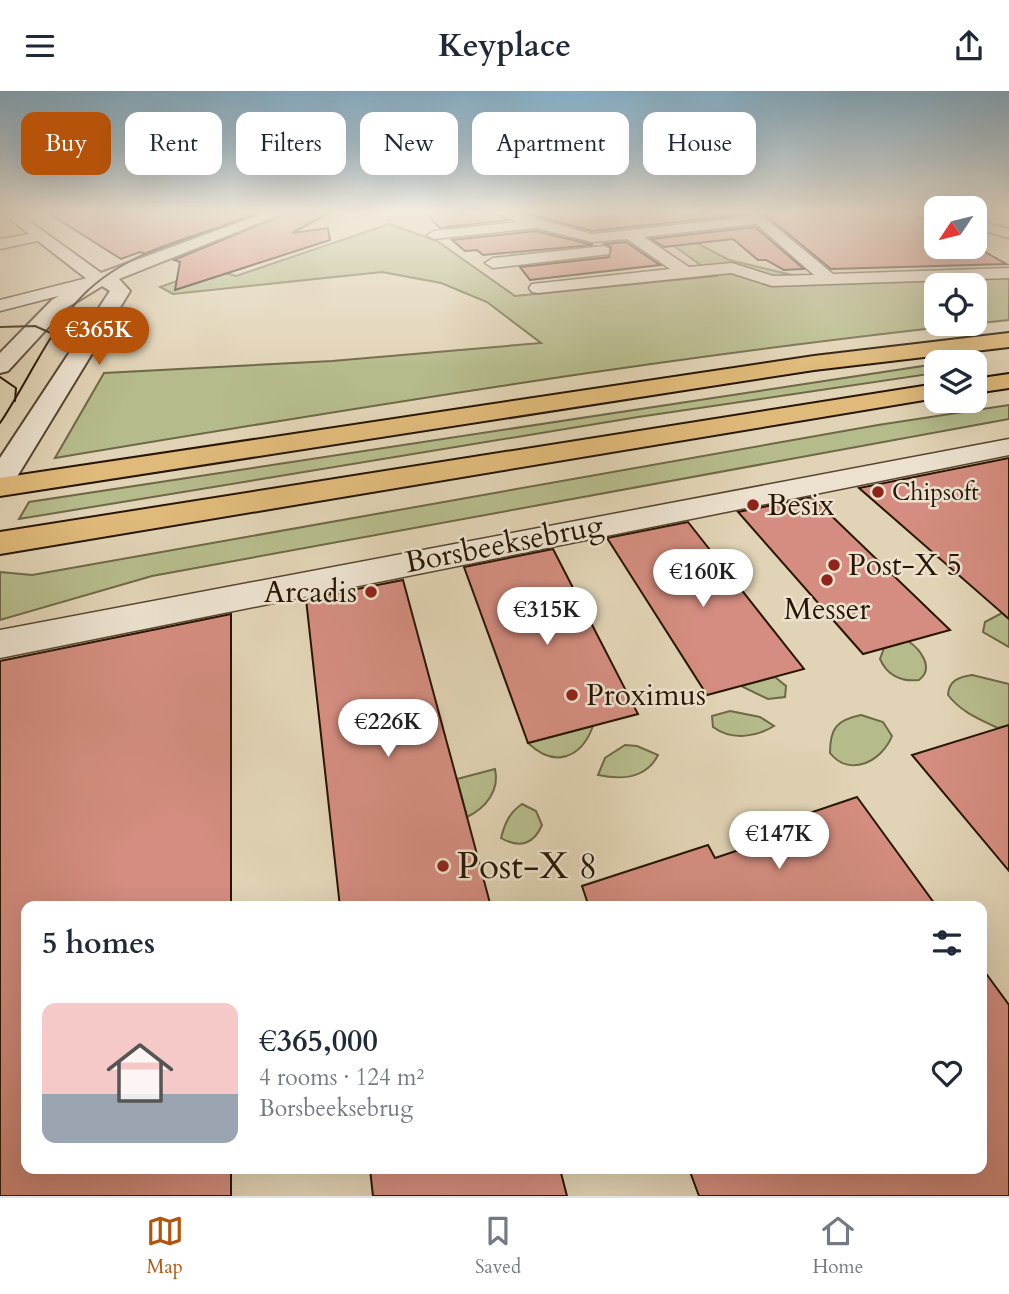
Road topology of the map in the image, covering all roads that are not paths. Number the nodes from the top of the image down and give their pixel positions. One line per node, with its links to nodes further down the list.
1 (80, 265): 9 (street)
2 (134, 265): 9 (street)
3 (149, 265): 13 (street)
4 (675, 265): 6 (street)
5 (812, 265): 8 (street)
6 (686, 272): 8 (street); 10 (street)
7 (1009, 273): 8 (street)
8 (828, 278)
9 (99, 279): 11 (street); 12 (street); 13 (street)
10 (538, 288)
11 (59, 303): 13 (street); 15 (street)
12 (0, 306)
13 (97, 328): 20 (street)
14 (1009, 340): 21 (highway)
15 (0, 366)
16 (1009, 381): 17 (highway)
17 (987, 384)
18 (924, 393): 22 (highway)
19 (1009, 447): 23 (street, Borsbeeksebrug)
20 (0, 480)
21 (0, 487)
22 (0, 543)
23 (0, 644)

